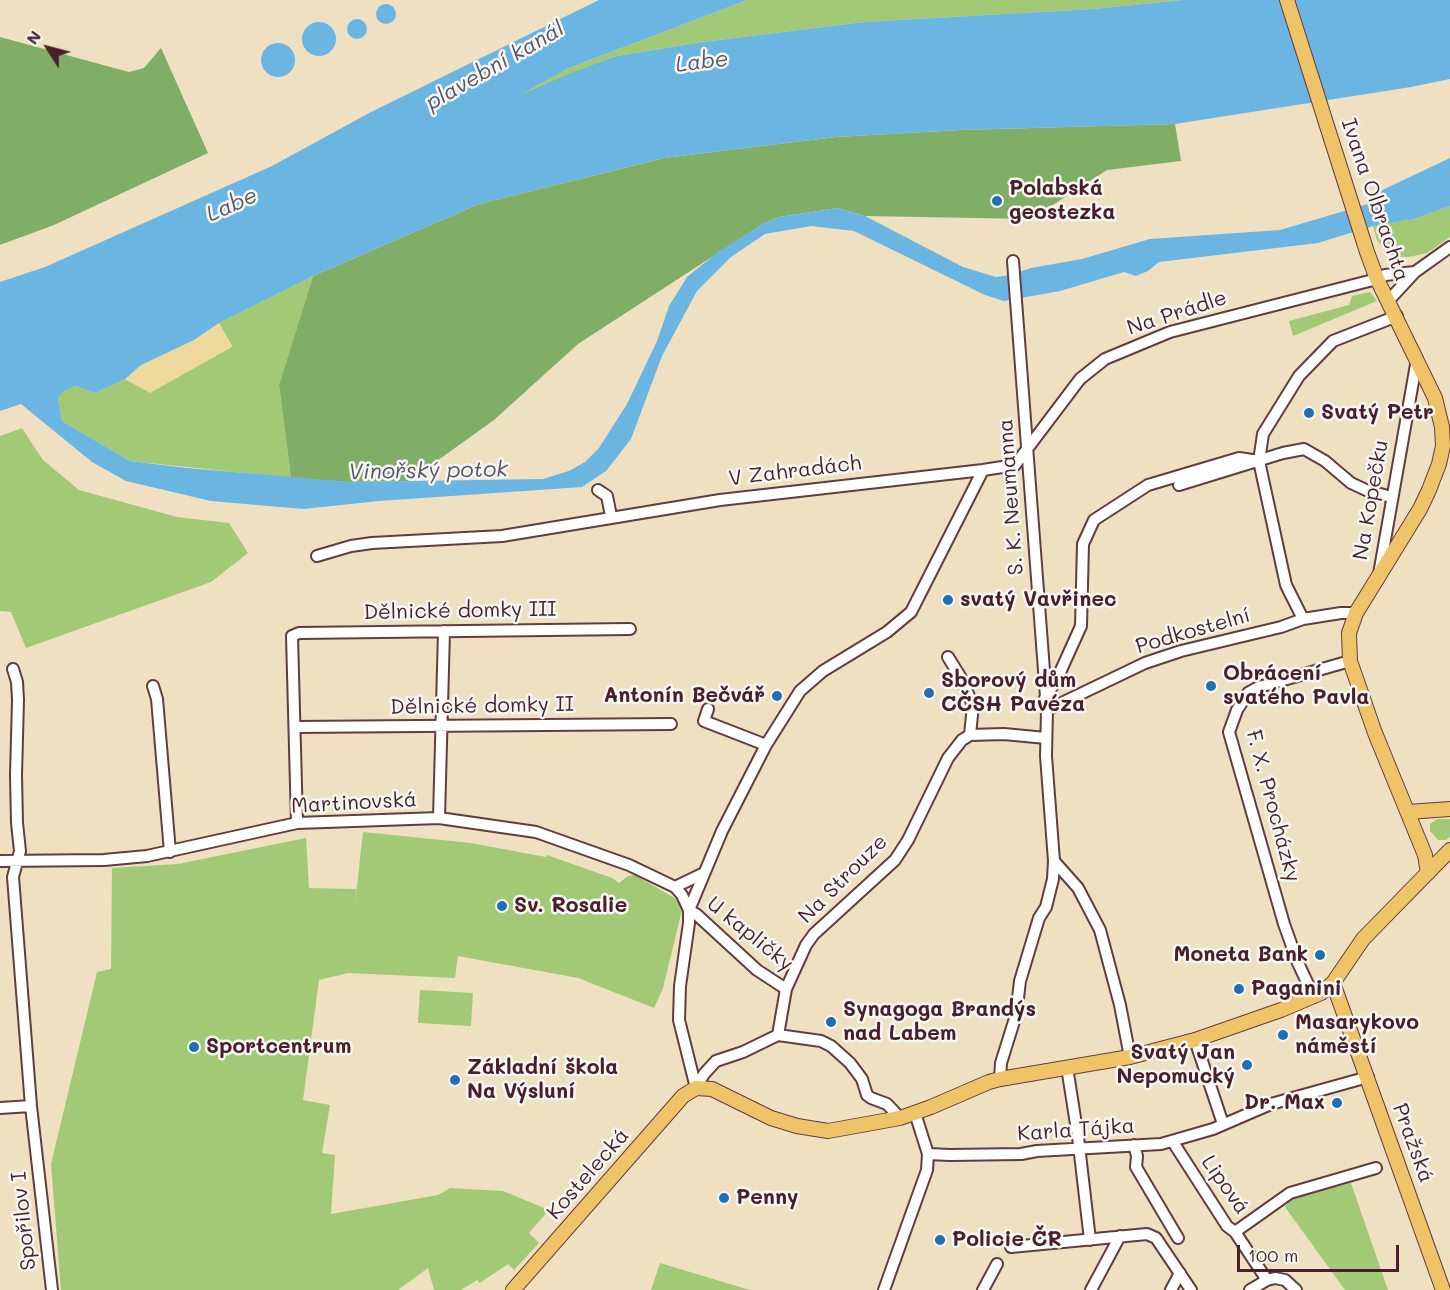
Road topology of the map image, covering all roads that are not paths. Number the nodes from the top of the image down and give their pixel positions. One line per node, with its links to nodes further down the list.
1 (1287, 0): 5 (main road, Ivana Olbrachta)
2 (1450, 247): 4 (street)
3 (1013, 261): 9 (street, S. K. Neumanna)
4 (1415, 272): 5 (street, Na Prádle); 6 (street)
5 (1377, 279): 6 (main road, Ivana Olbrachta); 9 (street, Na Prádle)
6 (1389, 300): 7 (main road, Ivana Olbrachta)
7 (1397, 316): 8 (main road, Ivana Olbrachta); 10 (street)
8 (1417, 359): 14 (street, Na Kopečku); 17 (main road, Ivana Olbrachta)
9 (1028, 450): 11 (street, Na Prádle); 26 (street, S. K. Neumanna)
10 (1259, 461): 12 (street); 14 (street); 19 (street); 26 (street)
11 (983, 470): 15 (street, V Zahradách); 34 (street)
12 (1179, 485)
13 (598, 490): 15 (street)
14 (1391, 497): 17 (street, Na Kopečku)
15 (611, 516): 16 (street, V Zahradách)
16 (317, 556)
17 (1378, 577): 18 (main road, Ivana Olbrachta)
18 (1356, 613): 19 (street, Podkostelní); 23 (main road, Ivana Olbrachta)
19 (1303, 619): 28 (street, Podkostelní)
20 (630, 630): 21 (street, Dělnické domky III)
21 (444, 631): 30 (street, Dělnické domky III); 31 (street)
22 (948, 657): 32 (street)
23 (1350, 661): 36 (main road, Ivana Olbrachta); 50 (street, F. X. Procházky)
24 (13, 669): 42 (street, Spořilov I)
25 (153, 686): 40 (street)
26 (1045, 698): 28 (street, S. K. Neumanna)
27 (708, 709): 34 (street)
28 (1047, 710): 33 (street, S. K. Neumanna)
29 (671, 724): 31 (street, Dělnické domky II)
30 (295, 727): 31 (street, Dělnické domky II); 38 (street)
31 (443, 727): 37 (street)
32 (970, 735): 33 (street); 49 (street, Na Strouze)
33 (1046, 738): 43 (street, S. K. Neumanna)
34 (766, 746): 44 (street)
35 (1450, 809): 36 (main road)
36 (1408, 812): 45 (main road, Ivana Olbrachta)
37 (439, 818): 38 (street, Martinovská); 46 (street, Martinovská)
38 (297, 823): 40 (street, Martinovská)
39 (1450, 850): 45 (main road)
40 (170, 852): 42 (street, Martinovská)
41 (0, 861): 42 (street, Martinovská)
42 (18, 861): 58 (street, Spořilov I)
43 (1054, 861): 53 (street); 56 (street, S. K. Neumanna)
44 (704, 873): 46 (street); 47 (street)
45 (1428, 873): 48 (main road)
46 (675, 887): 47 (street)
47 (689, 910): 49 (street, U kapličky); 57 (street)
48 (1333, 983): 50 (main road); 55 (main road)
49 (786, 989): 51 (street, Na Strouze)
50 (1314, 997): 52 (main road)
51 (778, 1035): 57 (street); 61 (street)
52 (1189, 1041): 53 (main road); 62 (street)
53 (1130, 1057): 54 (main road)
54 (1066, 1067): 56 (main road); 65 (street)
55 (1368, 1077): 62 (street); 85 (main road, Pražská)
56 (1000, 1079): 60 (main road)
57 (696, 1088): 61 (main road); 77 (main road, Kostelecká)
58 (31, 1106): 59 (street); 76 (street, Spořilov I)
59 (0, 1108)
60 (915, 1113): 61 (main road); 66 (street)
61 (900, 1118)
62 (1223, 1124): 63 (street, Karla Tájka)
63 (1173, 1142): 64 (street, Karla Tájka); 68 (street, Lipová)
64 (1134, 1145): 65 (street, Karla Tájka); 70 (street)
65 (1079, 1150): 66 (street, Karla Tájka); 71 (street)
66 (928, 1154): 78 (street)
67 (1376, 1168): 68 (street)
68 (1235, 1232): 75 (street, Lipová)
69 (1120, 1236): 71 (street); 74 (street); 80 (street)
70 (1178, 1238)
71 (1090, 1240): 72 (street)
72 (1011, 1247)
73 (997, 1264): 79 (street)
74 (1180, 1273): 81 (street); 82 (street)
75 (1267, 1280): 83 (street); 84 (street)
76 (52, 1290)
77 (513, 1290)
78 (884, 1290)
79 (983, 1290)
80 (1091, 1290)
81 (1171, 1290)
82 (1191, 1290)
83 (1250, 1290)
84 (1296, 1290)
85 (1443, 1290)

